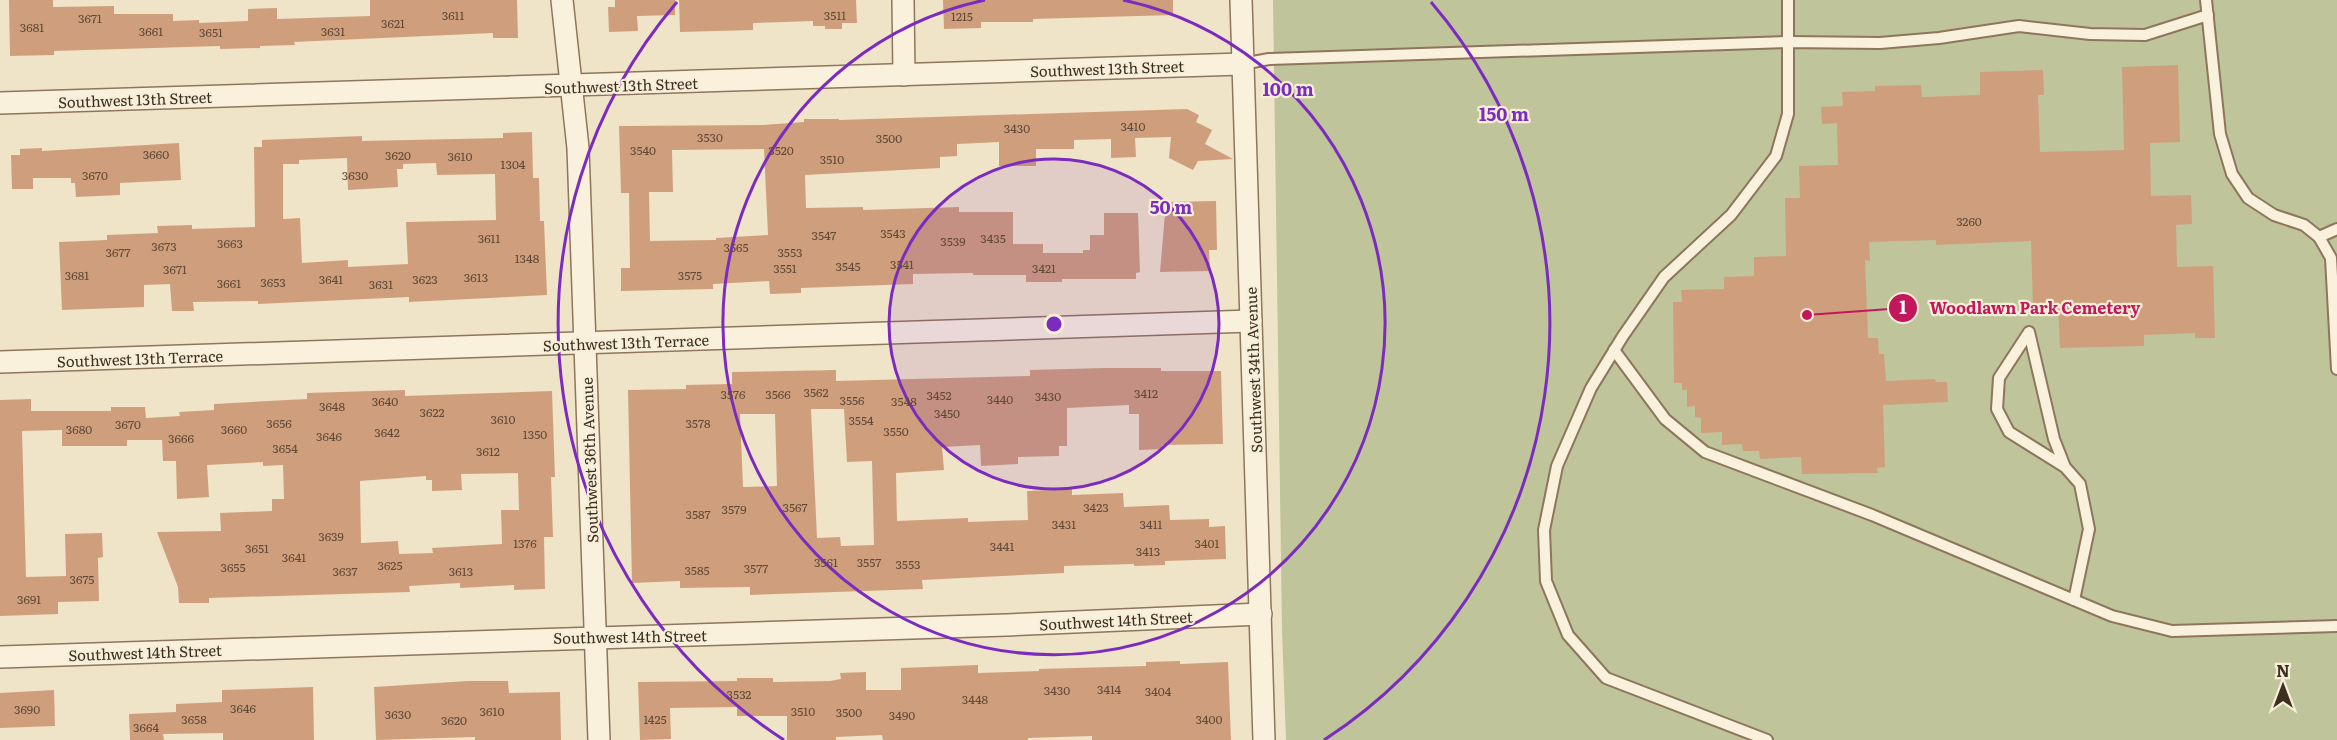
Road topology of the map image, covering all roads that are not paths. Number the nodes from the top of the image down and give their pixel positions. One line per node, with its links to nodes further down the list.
1 (562, 0): 10 (street, Southwest 36th Avenue)
2 (903, 0): 9 (street)
3 (1241, 0): 8 (street, Southwest 34th Avenue)
4 (1788, 0): 7 (lane)
5 (2206, 0): 6 (lane)
6 (2208, 15): 7 (lane); 13 (lane)
7 (1788, 42): 8 (lane); 16 (lane)
8 (1242, 64): 9 (street, Southwest 13th Street); 14 (street, Southwest 34th Avenue)
9 (904, 75): 10 (street, Southwest 13th Street)
10 (572, 86): 11 (street, Southwest 13th Street); 15 (street, Southwest 36th Avenue)
11 (0, 103)
12 (2337, 230): 13 (lane)
13 (2319, 237): 18 (lane)
14 (1251, 321): 15 (street, Southwest 13th Terrace); 21 (street, Southwest 34th Avenue)
15 (585, 344): 17 (street, Southwest 13th Terrace); 23 (street, Southwest 36th Avenue)
16 (1614, 350): 20 (lane); 27 (lane)
17 (0, 362)
18 (2337, 369)
19 (2065, 467): 19 (lane); 20 (lane)
20 (2074, 600): 22 (lane)
21 (1261, 614): 23 (street, Southwest 14th Street); 26 (street, Southwest 34th Avenue)
22 (2337, 626)
23 (596, 637): 24 (street, Southwest 14th Street); 25 (street, Southwest 36th Avenue)
24 (0, 657)
25 (599, 740)
26 (1264, 740)
27 (1767, 740)

